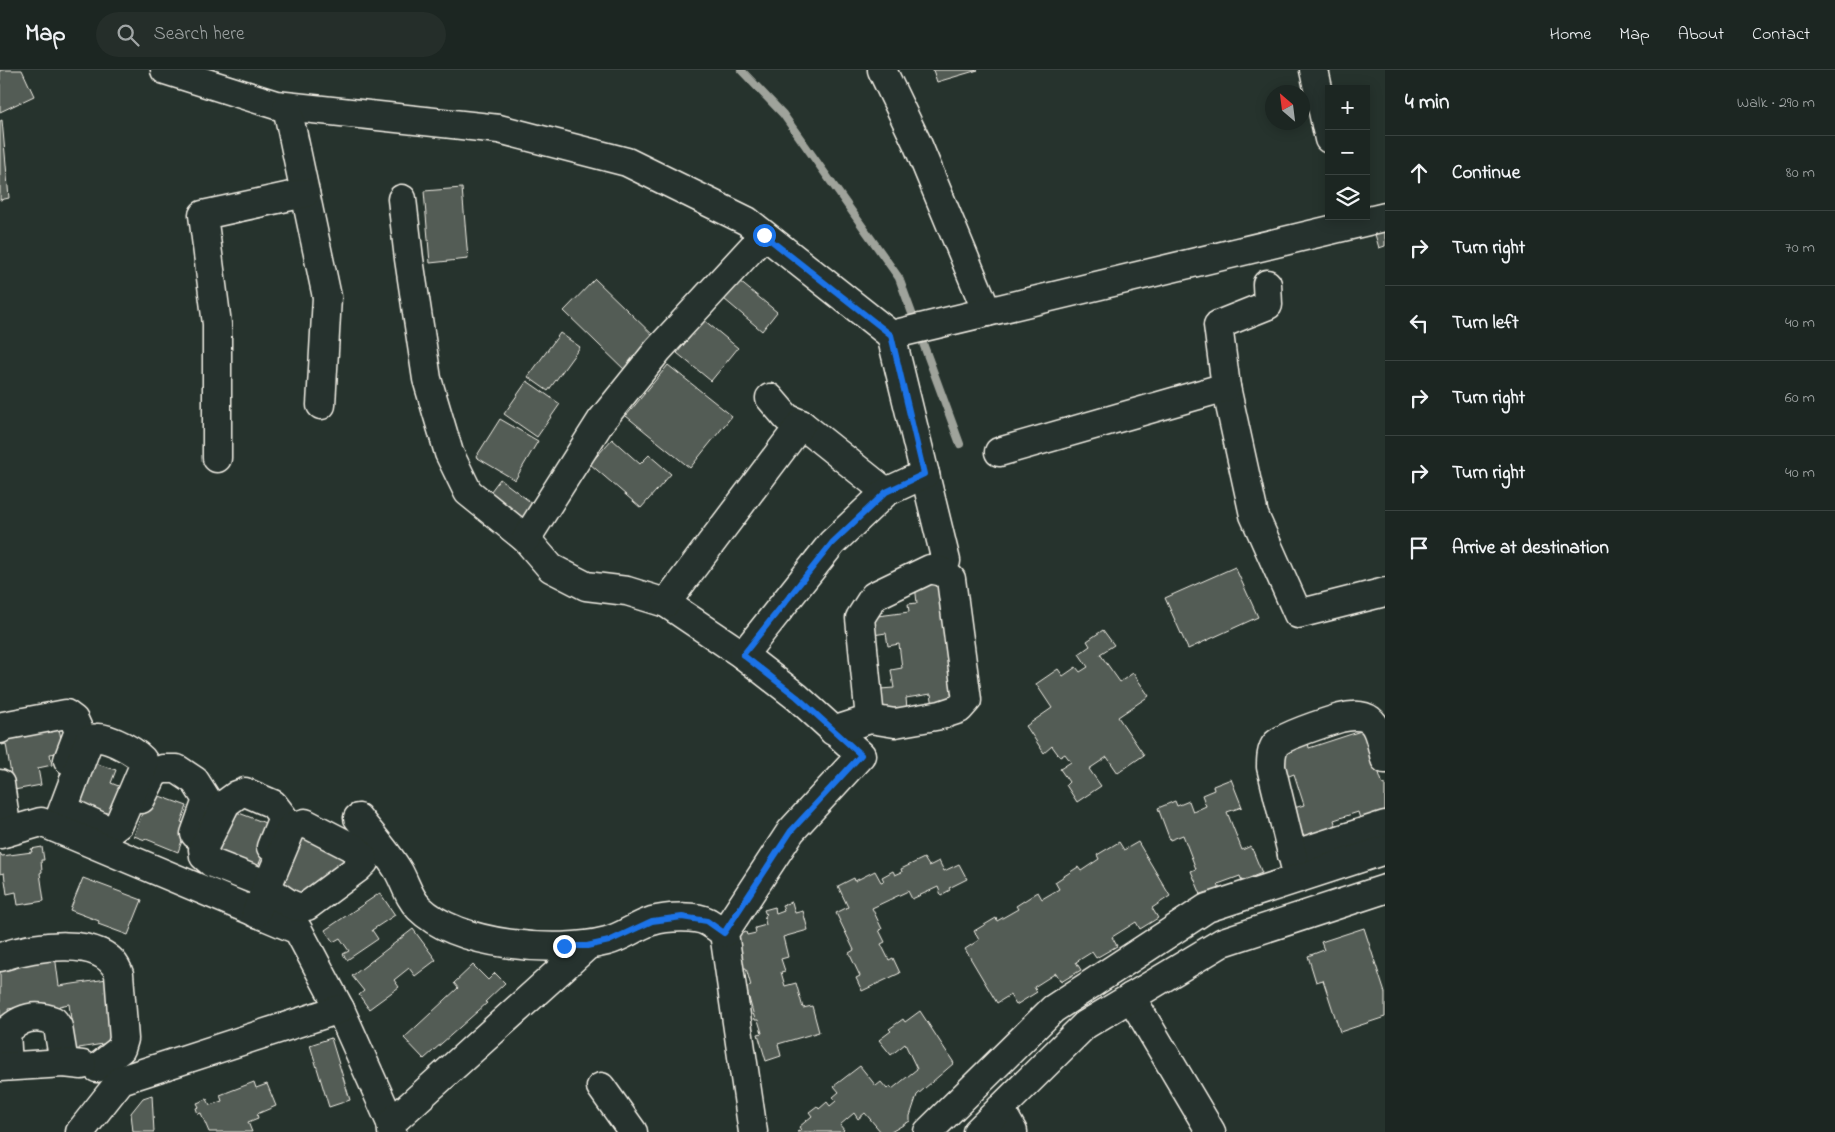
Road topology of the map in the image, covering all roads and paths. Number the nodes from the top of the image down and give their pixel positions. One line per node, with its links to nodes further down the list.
1 (165, 70): 4 (street)
2 (882, 70): 12 (street)
3 (1314, 70): 5 (street)
4 (287, 106): 6 (street); 10 (street)
5 (1327, 130)
6 (305, 193): 16 (street); 19 (street)
7 (402, 199): 22 (street)
8 (1385, 217): 9 (street)
9 (1346, 221): 12 (street)
10 (764, 235): 13 (street); 22 (street)
11 (1268, 284): 14 (street)
12 (987, 312): 13 (street)
13 (891, 335): 20 (street)
14 (1226, 387): 18 (street); 24 (street)
15 (770, 398): 17 (street)
16 (321, 405)
17 (800, 424): 21 (street); 25 (street)
18 (999, 452)
19 (217, 458)
20 (924, 474): 21 (street); 23 (street)
21 (886, 492): 26 (street)
22 (526, 539): 25 (street)
23 (946, 561)
24 (1385, 592)
25 (666, 603): 26 (street)
26 (743, 655): 29 (street)
27 (870, 719): 27 (street); 29 (street)
28 (0, 729): 32 (street)
29 (833, 731): 44 (street)
30 (1385, 759): 38 (street)
31 (0, 784): 35 (street)
32 (52, 816): 35 (street); 37 (street)
33 (358, 818): 46 (street)
34 (1385, 825): 38 (street)
35 (4, 827)
36 (1385, 850): 38 (street)
37 (116, 854): 39 (street); 39 (street)
38 (1295, 867): 42 (street)
39 (180, 881): 43 (street)
40 (262, 884): 43 (street)
41 (1385, 889): 45 (street)
42 (1208, 908): 45 (street); 50 (street)
43 (251, 911): 49 (street)
44 (724, 933): 46 (street); 60 (street)
45 (1223, 942): 48 (street)
46 (587, 946): 57 (street)
47 (0, 957): 53 (street)
48 (1131, 997): 54 (street); 63 (street)
49 (340, 1009): 53 (street); 57 (street)
50 (1009, 1052): 54 (street); 61 (street)
51 (64, 1063): 52 (street); 52 (street); 53 (street)
52 (4, 1066)
53 (109, 1074): 58 (street)
54 (1030, 1080): 56 (street)
55 (601, 1087): 59 (street)
56 (1006, 1121): 62 (street)
57 (391, 1127)
58 (80, 1132)
59 (633, 1132)
60 (753, 1132)
61 (928, 1132)
62 (977, 1132)
63 (1211, 1132)

